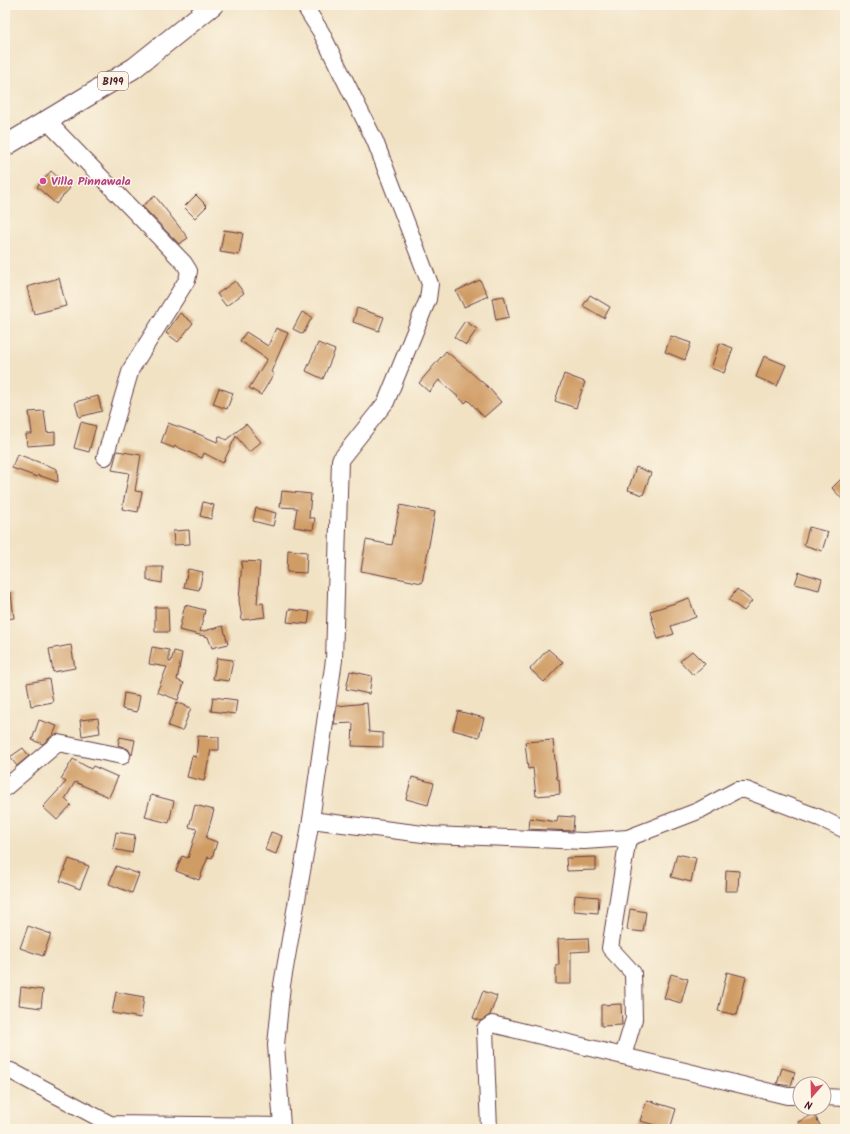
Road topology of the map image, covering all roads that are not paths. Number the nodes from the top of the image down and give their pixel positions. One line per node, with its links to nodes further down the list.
1 (213, 5): 3 (main road, B199)
2 (304, 5): 8 (street)
3 (47, 121): 4 (main road, B199); 5 (street)
4 (5, 146)
5 (105, 457)
6 (122, 756): 7 (street)
7 (5, 788)
8 (311, 820): 10 (street); 16 (street)
9 (845, 830): 10 (street)
10 (628, 838): 11 (street)
11 (623, 1056): 13 (street); 17 (street)
12 (5, 1071): 16 (street)
13 (792, 1096)
14 (832, 1097): 15 (street)
15 (845, 1098)
16 (282, 1128)
17 (489, 1129)

